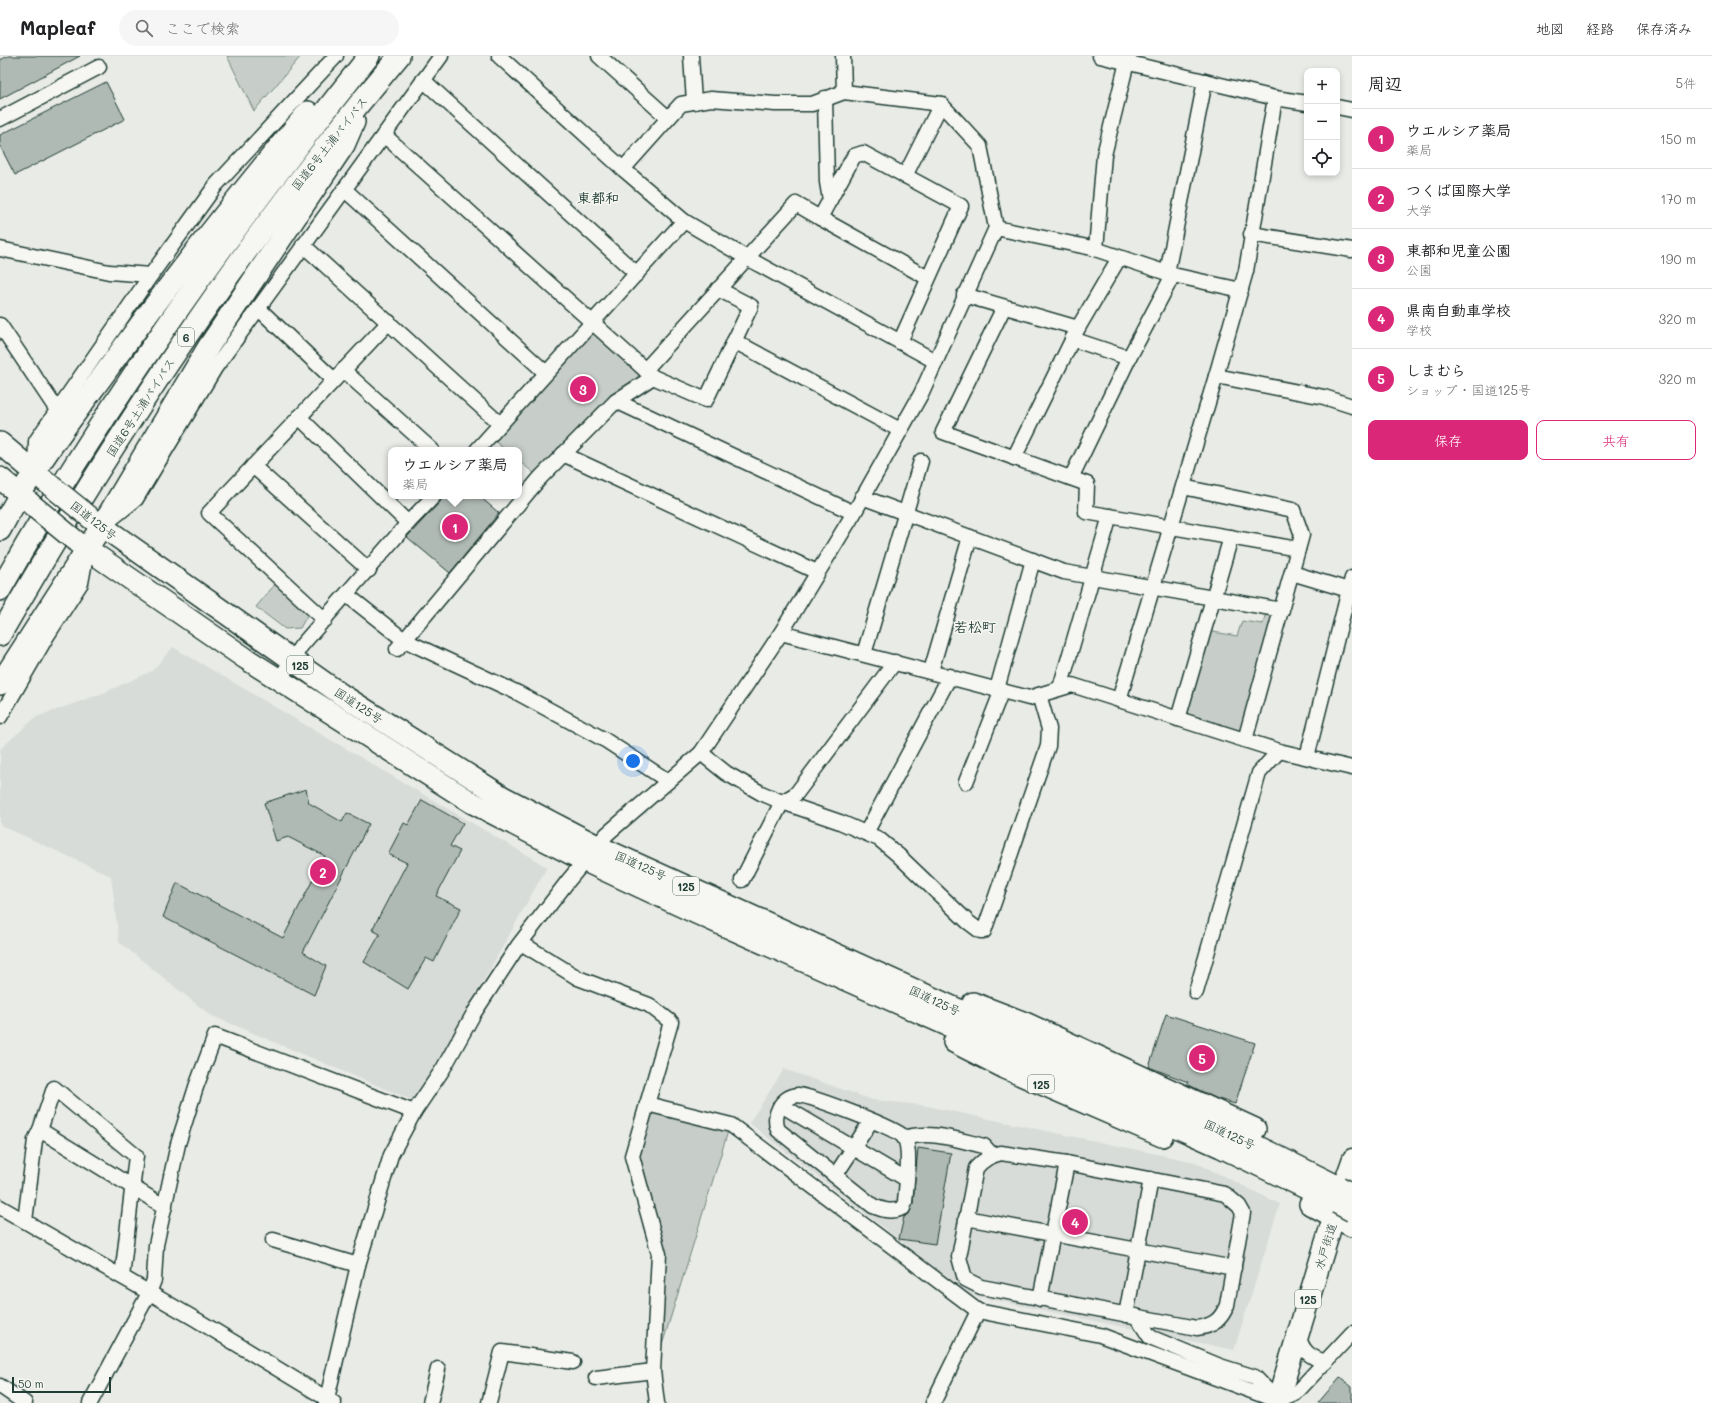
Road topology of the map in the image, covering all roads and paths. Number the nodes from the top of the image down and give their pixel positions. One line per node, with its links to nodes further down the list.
1 (336, 56): 43 (street)
2 (362, 56): 75 (highway)
3 (369, 56): 101 (highway, 国道6号土浦バイパス / 6)
4 (399, 56): 16 (highway, 国道6号土浦バイパス / 6)
5 (440, 56): 13 (street)
6 (499, 56): 27 (street)
7 (599, 56): 24 (street)
8 (691, 56): 19 (street)
9 (843, 56): 15 (street)
10 (1100, 56): 11 (street)
11 (1127, 62): 14 (street); 37 (street)
12 (99, 67): 25 (street)
13 (423, 80): 26 (street); 41 (street)
14 (1205, 81): 18 (street); 42 (street)
15 (844, 92): 17 (street); 21 (street)
16 (368, 93): 86 (highway); 107 (highway, 国道6号土浦バイパス / 6)
17 (825, 98): 19 (street); 30 (street)
18 (1275, 98): 20 (street); 34 (street)
19 (694, 102): 24 (street)
20 (1304, 103)
21 (941, 104): 28 (street); 33 (street)
22 (1340, 108): 23 (street)
23 (1352, 110)
24 (668, 118): 27 (street)
25 (0, 119)
26 (384, 135): 29 (street); 51 (street)
27 (623, 169): 32 (street)
28 (905, 176): 30 (street); 44 (street)
29 (344, 189): 35 (street); 58 (street)
30 (830, 200): 31 (street)
31 (820, 218): 39 (street); 44 (street)
32 (684, 221): 39 (street); 41 (street)
33 (996, 228): 37 (street); 47 (street)
34 (1251, 234): 38 (street); 46 (street)
35 (303, 245): 49 (street); 50 (street)
36 (0, 249): 43 (street)
37 (1096, 249): 40 (street)
38 (1352, 250)
39 (747, 258): 45 (street); 55 (street)
40 (1119, 258): 42 (street); 53 (street)
41 (637, 274): 51 (street)
42 (1170, 274): 46 (street); 56 (street)
43 (151, 275): 64 (street)
44 (928, 278): 55 (street)
45 (718, 289): 54 (street); 59 (street)
46 (1241, 290): 61 (street)
47 (964, 295): 48 (street); 57 (street)
48 (1004, 307): 53 (street); 72 (street)
49 (258, 308): 60 (street); 86 (street)
50 (389, 322): 60 (street); 66 (street)
51 (592, 323): 58 (street); 59 (street)
52 (0, 325): 64 (street)
53 (1075, 334): 56 (street); 72 (street)
54 (734, 341): 59 (street); 67 (street)
55 (900, 342): 57 (street)
56 (1129, 358): 77 (street)
57 (935, 360): 67 (street)
58 (546, 373): 66 (street)
59 (649, 373): 62 (street)
60 (338, 375): 65 (street); 69 (street)
61 (1216, 376): 63 (street); 78 (street)
62 (616, 401): 71 (street); 83 (street)
63 (1352, 406)
64 (57, 410): 75 (street)
65 (299, 417): 74 (street); 87 (street)
66 (500, 424): 70 (street)
67 (900, 430): 79 (street)
68 (0, 443): 75 (highway, 国道125号 / 125)
69 (428, 447)
70 (480, 447)
71 (563, 454): 96 (street); 108 (street)
72 (1014, 458): 77 (street)
73 (922, 461): 84 (street)
74 (253, 466): 95 (street); 105 (street)
75 (40, 477): 81 (highway); 86 (highway, 国道125号 / 125, bridge)
76 (0, 478): 81 (highway, 国道125号 / 125)
77 (1071, 478): 85 (street)
78 (1183, 487): 88 (street); 93 (street)
79 (862, 497): 83 (street); 84 (street)
80 (431, 499): 87 (street)
81 (26, 500): 82 (street); 89 (highway); 92 (highway, 国道125号 / 125, bridge)
82 (0, 510)
83 (854, 513): 96 (street)
84 (906, 513): 90 (street); 109 (street)
85 (1110, 516): 88 (street); 98 (street)
86 (97, 523): 92 (highway); 110 (highway, 国道125号 / 125)
87 (408, 523): 95 (street)
88 (1171, 526): 91 (street); 99 (street)
89 (0, 530)
90 (970, 537): 94 (street); 112 (street)
91 (1232, 537): 93 (street); 103 (street)
92 (82, 546): 114 (highway, 国道125号 / 125); 115 (highway); 120 (street)
93 (1298, 549): 97 (street)
94 (1033, 560): 98 (street); 117 (street)
95 (369, 570): 102 (street)
96 (817, 572): 106 (street)
97 (1292, 573): 100 (street); 104 (street)
98 (1093, 577): 99 (street); 116 (street)
99 (1152, 587): 103 (street); 119 (street)
100 (1351, 587): 125 (street)
101 (0, 590)
102 (347, 595): 105 (street); 108 (street)
103 (1214, 599): 104 (street); 121 (street)
104 (1282, 610): 122 (street)
105 (325, 620): 110 (street)
106 (781, 633): 109 (street); 124 (street)
107 (0, 635)
108 (401, 645): 127 (street)
109 (864, 654): 111 (street)
110 (292, 660): 114 (street); 131 (highway, 国道125号 / 125)
111 (895, 662): 112 (street); 129 (street)
112 (931, 671): 113 (street)
113 (950, 676): 117 (street); 130 (street)
114 (279, 680): 131 (highway, 国道125号 / 125)
115 (0, 684)
116 (1060, 688): 118 (street); 119 (street)
117 (999, 689): 118 (street); 128 (street)
118 (1039, 694): 130 (street)
119 (1119, 700): 121 (street)
120 (0, 716)
121 (1178, 719): 122 (street)
122 (1245, 740): 123 (street)
123 (1280, 751): 125 (street); 136 (street)
124 (701, 754): 127 (street); 129 (street)
125 (1307, 757): 126 (street)
126 (1352, 768)
127 (668, 781): 131 (street)
128 (966, 782)
129 (782, 802): 130 (street); 132 (street)
130 (866, 833)
131 (591, 853): 133 (highway, 国道125号 / 125); 134 (highway, 国道125号 / 125); 135 (street)
132 (742, 880)
133 (775, 926): 143 (highway, 国道125号 / 125); 151 (highway, 125)
134 (755, 938): 143 (highway, 国道125号 / 125); 151 (highway, 125)
135 (521, 943): 137 (street); 139 (street)
136 (1196, 992)
137 (647, 1104): 165 (street); 172 (street)
138 (781, 1105): 140 (street); 144 (street); 147 (street)
139 (414, 1112): 153 (street); 160 (street)
140 (871, 1121): 142 (street); 144 (street)
141 (40, 1130): 150 (street); 150 (street); 155 (street)
142 (904, 1138): 145 (street); 148 (street)
143 (1224, 1140): 151 (highway, 国道125号 / 125)
144 (854, 1148): 147 (street); 148 (street)
145 (992, 1155): 146 (street); 154 (street)
146 (1067, 1163): 149 (street); 157 (street)
147 (835, 1176): 148 (street)
148 (906, 1179)
149 (1151, 1179): 159 (street); 161 (street)
150 (132, 1187): 153 (street); 162 (street)
151 (1346, 1190): 156 (highway); 167 (highway, 水戸街道 / 125)
152 (0, 1207): 155 (street)
153 (165, 1207): 163 (street)
154 (966, 1218): 157 (street); 164 (street)
155 (25, 1221): 162 (street)
156 (1352, 1226)
157 (1052, 1235): 159 (street); 164 (street)
158 (273, 1240): 160 (street)
159 (1138, 1250): 161 (street); 166 (street)
160 (358, 1265): 175 (street)
161 (1234, 1268): 166 (street)
162 (122, 1277): 163 (street)
163 (149, 1293): 175 (street); 178 (street)
164 (1040, 1299): 166 (street)
165 (978, 1311): 176 (street); 182 (street)
166 (1131, 1316): 176 (street)
167 (1298, 1334): 170 (street); 176 (highway, 水戸街道 / 125)
168 (1350, 1342): 170 (street)
169 (573, 1362): 180 (street)
170 (1326, 1362): 176 (street)
171 (438, 1369): 179 (street)
172 (653, 1371): 173 (street); 181 (street)
173 (596, 1378)
174 (0, 1386): 177 (street)
175 (329, 1402)
176 (1277, 1402)
177 (24, 1403)
178 (90, 1403)
179 (430, 1403)
180 (489, 1403)
181 (657, 1403)
182 (934, 1403)

